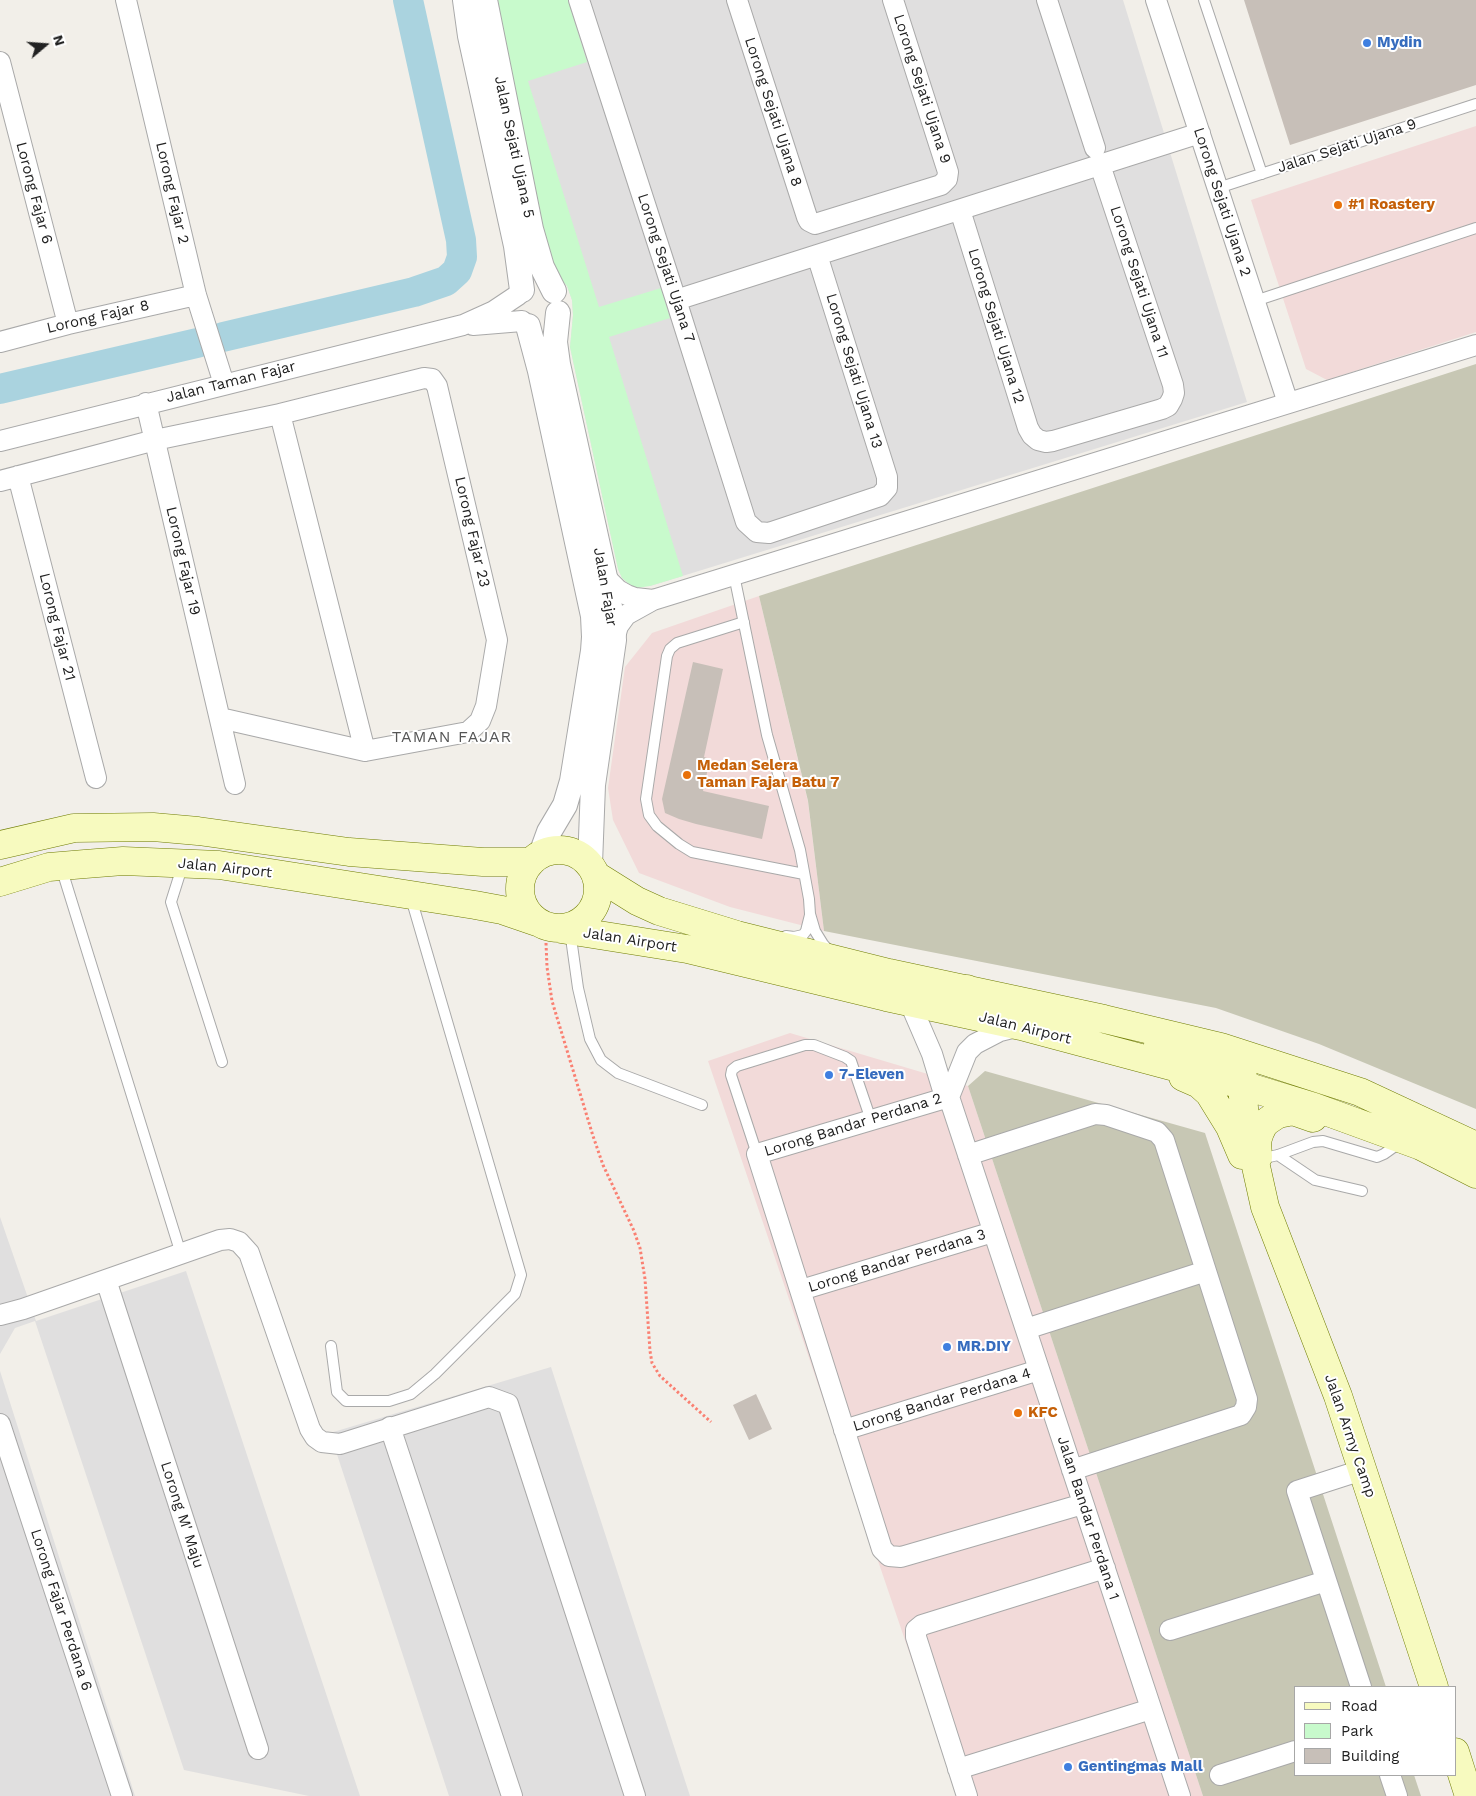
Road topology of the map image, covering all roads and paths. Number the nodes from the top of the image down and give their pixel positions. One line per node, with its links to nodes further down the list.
1 (126, 0): 21 (street, Lorong Fajar 2)
2 (465, 0): 20 (street, Jalan Sejati Ujana 5)
3 (485, 0): 23 (street, Jalan Sejati Ujana 5)
4 (579, 0): 22 (street, Lorong Sejati Ujana 7)
5 (737, 0): 15 (street, Lorong Sejati Ujana 8)
6 (894, 0): 15 (street, Lorong Sejati Ujana 9)
7 (1047, 0): 13 (street, Lorong Sejati Ujana 11)
8 (1156, 0): 12 (street, Lorong Sejati Ujana 2)
9 (1204, 0): 14 (lane)
10 (0, 62): 25 (street, Lorong Fajar 6)
11 (1476, 104): 14 (lane, Jalan Sejati Ujana 9)
12 (1200, 133): 13 (street); 16 (street, Lorong Sejati Ujana 2)
13 (1098, 156): 17 (street); 36 (street, Lorong Sejati Ujana 11)
14 (1262, 174): 16 (lane, Jalan Sejati Ujana 9)
15 (947, 179)
16 (1218, 188): 24 (street, Lorong Sejati Ujana 2)
17 (960, 210): 19 (street); 36 (street, Lorong Sejati Ujana 12)
18 (1476, 228): 24 (lane)
19 (818, 255): 22 (street); 38 (street, Lorong Sejati Ujana 13)
20 (520, 293): 23 (street); 26 (street); 27 (street)
21 (196, 294): 25 (street, Lorong Fajar 8); 30 (street, Lorong Fajar 2)
22 (676, 300): 38 (street, Lorong Sejati Ujana 7)
23 (556, 302): 26 (street); 40 (street, Jalan Fajar)
24 (1255, 302): 32 (street, Lorong Sejati Ujana 2)
25 (68, 324): 28 (street, Lorong Fajar 8)
26 (525, 324): 27 (street); 49 (street, Jalan Fajar)
27 (463, 325): 30 (street, Jalan Taman Fajar)
28 (0, 342)
29 (1476, 345): 32 (street)
30 (224, 384): 31 (street, Jalan Taman Fajar)
31 (146, 403): 34 (street, Jalan Taman Fajar); 35 (street, Lorong Fajar 19)
32 (1288, 403): 39 (street)
33 (280, 414): 35 (street, Lorong Fajar 23); 45 (street); 45 (street, Lorong Fajar 23)
34 (0, 440)
35 (155, 440): 37 (street, Lorong Fajar 23); 44 (street, Lorong Fajar 19)
36 (1038, 440)
37 (9, 479): 46 (street, Lorong Fajar 21)
38 (757, 532)
39 (734, 575): 41 (street); 42 (lane)
40 (606, 577): 41 (street); 43 (street, Jalan Fajar)
41 (653, 600): 43 (street)
42 (744, 622): 53 (lane); 53 (lane)
43 (614, 640): 52 (street, Jalan Fajar)
44 (220, 718): 45 (street); 47 (street, Lorong Fajar 19)
45 (364, 751)
46 (96, 778)
47 (235, 784)
48 (0, 845): 49 (main road, Jalan Airport)
49 (536, 858): 52 (main road); 57 (main road)
50 (183, 863): 51 (main road, Jalan Airport); 55 (main road, Jalan Airport); 64 (lane)
51 (61, 866): 54 (main road, Jalan Airport); 78 (lane)
52 (593, 870): 57 (main road); 58 (main road, Jalan Airport)
53 (804, 874): 56 (lane)
54 (0, 882)
55 (410, 894): 57 (main road, Jalan Airport); 84 (lane)
56 (810, 914): 58 (lane); 59 (lane)
57 (554, 927): 61 (main road, Jalan Airport); 67 (lane); 86 (path)
58 (738, 935): 59 (main road, Jalan Airport)
59 (846, 962): 60 (main road, Jalan Airport)
60 (967, 990): 65 (main road); 70 (main road, Jalan Airport)
61 (910, 1003): 62 (main road, Jalan Airport); 66 (street, Jalan Bandar Perdana 1)
62 (1021, 1026): 63 (main road, Jalan Airport); 66 (street)
63 (1103, 1048): 65 (main road, Jalan Airport); 76 (main road)
64 (222, 1062)
65 (1242, 1085): 70 (main road, Jalan Airport); 76 (main road)
66 (948, 1097): 68 (street, Lorong Bandar Perdana 2); 72 (street, Jalan Bandar Perdana 1)
67 (702, 1105)
68 (871, 1120): 71 (street, Lorong Bandar Perdana 2); 71 (lane)
69 (1398, 1144): 70 (main road); 73 (lane); 73 (main road)
70 (1462, 1144): 74 (main road, Jalan Airport)
71 (757, 1154): 81 (street)
72 (968, 1155): 77 (street, Jalan Bandar Perdana 1); 79 (street)
73 (1268, 1157): 75 (lane); 76 (main road)
74 (1476, 1174)
75 (1362, 1191)
76 (1263, 1197): 91 (main road, Jalan Army Camp)
77 (993, 1232): 81 (street, Lorong Bandar Perdana 3); 83 (street, Jalan Bandar Perdana 1)
78 (180, 1254): 80 (street); 88 (street)
79 (1206, 1271): 83 (street); 90 (street)
80 (106, 1280): 82 (street); 99 (street, Lorong M' Maju)
81 (801, 1290): 89 (street)
82 (1, 1311)
83 (1026, 1330): 85 (street, Jalan Bandar Perdana 1)
84 (331, 1346)
85 (1039, 1370): 89 (street, Lorong Bandar Perdana 4); 90 (street, Jalan Bandar Perdana 1)
86 (711, 1422)
87 (0, 1424): 105 (street, Lorong Fajar Perdana 6)
88 (390, 1428): 106 (street); 107 (street)
89 (844, 1430): 92 (street)
90 (1072, 1470): 92 (street, Jalan Bandar Perdana 1)
91 (1362, 1470): 94 (street); 97 (main road, Jalan Army Camp)
92 (1083, 1504): 93 (street, Jalan Bandar Perdana 1)
93 (1104, 1568): 98 (street, Jalan Bandar Perdana 1); 102 (street)
94 (1326, 1580): 95 (street); 96 (street)
95 (1170, 1630)
96 (1361, 1686)
97 (1434, 1686)
98 (1151, 1709): 102 (street); 109 (street, Jalan Bandar Perdana 1)
99 (258, 1749)
100 (1294, 1751): 103 (street)
101 (1456, 1755): 111 (main road)
102 (958, 1769): 108 (street)
103 (1220, 1775)
104 (1390, 1776): 110 (street)
105 (122, 1796)
106 (512, 1796)
107 (635, 1796)
108 (967, 1796)
109 (1180, 1796)
110 (1397, 1796)
111 (1469, 1796)

